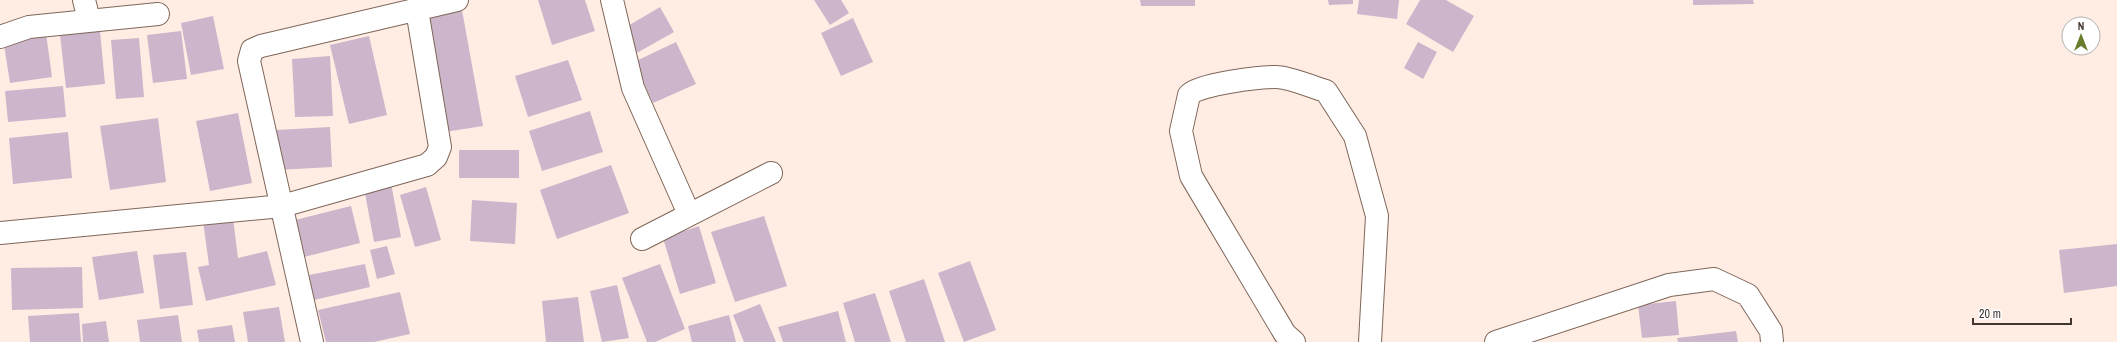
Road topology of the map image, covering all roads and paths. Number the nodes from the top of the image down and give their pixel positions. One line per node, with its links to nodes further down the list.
1 (457, 0): 4 (street)
2 (612, 0): 9 (street)
3 (86, 10): 5 (street); 6 (street)
4 (417, 10): 8 (street); 8 (street)
5 (158, 14)
6 (0, 37)
7 (771, 173): 9 (street)
8 (282, 206): 10 (street); 12 (street)
9 (689, 214): 11 (street)
10 (0, 233)
11 (642, 239)
12 (312, 342)
13 (1294, 342): 14 (street)
14 (1370, 342)
15 (1496, 342): 16 (street)
16 (1772, 342)

